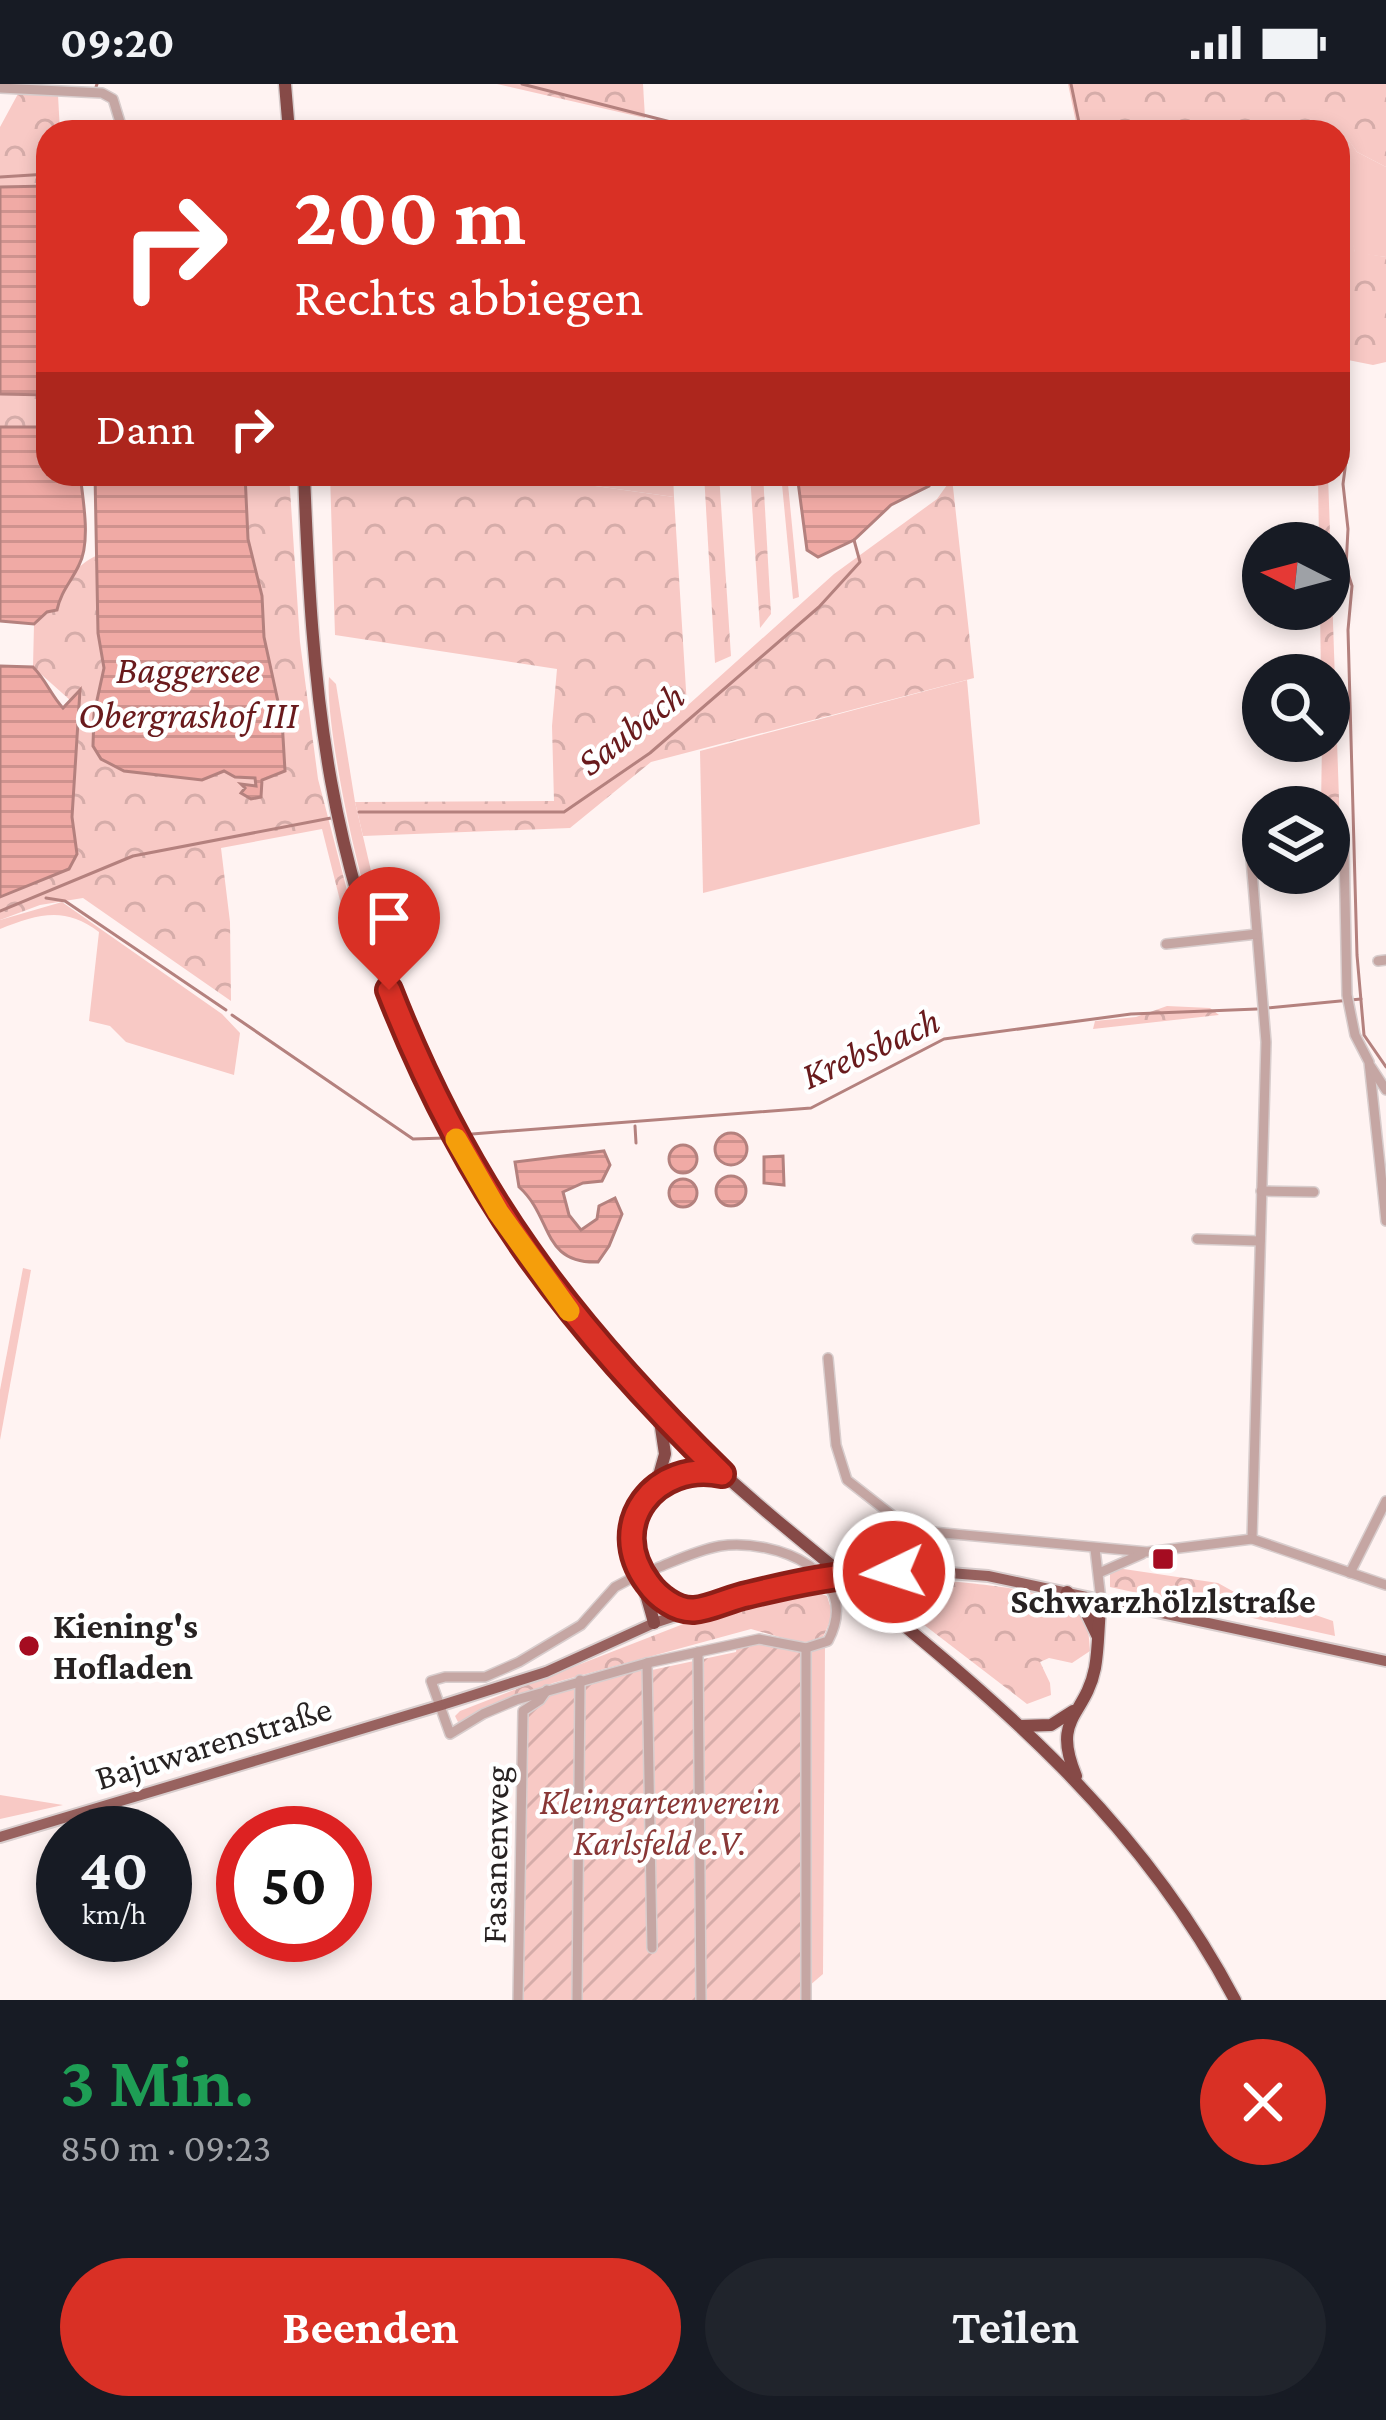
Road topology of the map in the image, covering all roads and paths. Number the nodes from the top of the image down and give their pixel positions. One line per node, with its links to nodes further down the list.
1 (285, 84): 4 (highway)
2 (0, 88): 3 (street)
3 (119, 120)
4 (288, 120)
5 (305, 486): 17 (highway)
6 (1254, 894): 8 (street)
7 (1345, 894): 10 (street)
8 (1257, 934): 9 (street); 11 (street)
9 (1166, 944)
10 (1380, 1089): 13 (street)
11 (1261, 1192): 12 (street); 15 (street)
12 (1314, 1192)
13 (1386, 1221)
14 (1197, 1239): 15 (street)
15 (1260, 1241): 21 (street)
16 (828, 1358): 22 (street)
17 (659, 1413): 18 (highway); 19 (highway)
18 (722, 1474): 19 (highway); 42 (highway)
19 (656, 1486): 27 (highway)
20 (1386, 1501): 26 (street)
21 (1252, 1539): 23 (street); 26 (street)
22 (1095, 1550): 23 (street); 25 (street)
23 (1147, 1552): 25 (street)
24 (656, 1568): 34 (street)
25 (1100, 1573): 30 (street)
26 (1350, 1573): 28 (street)
27 (639, 1577): 31 (highway); 32 (highway); 40 (street)
28 (1386, 1585)
29 (1067, 1592): 30 (main road, Bajuwarenstraße); 31 (main road, Bajuwarenstraße, bridge); 33 (highway)
30 (1101, 1600): 33 (highway); 36 (main road, Bajuwarenstraße)
31 (692, 1610): 32 (main road, Bajuwarenstraße)
32 (654, 1623): 40 (main road, Bajuwarenstraße)
33 (1097, 1635): 41 (highway)
34 (806, 1648): 35 (street); 49 (street)
35 (698, 1652): 37 (street); 48 (street)
36 (1386, 1661)
37 (647, 1663): 38 (street); 45 (street)
38 (580, 1680): 39 (street); 47 (street)
39 (547, 1690): 40 (street); 46 (street, Fasanenweg)
40 (442, 1705): 44 (main road, Bajuwarenstraße)
41 (1075, 1710): 42 (highway); 43 (highway)
42 (1018, 1726): 43 (highway)
43 (1079, 1782): 50 (highway)
44 (0, 1837)
45 (652, 1948)
46 (518, 2000)
47 (577, 2000)
48 (700, 2000)
49 (806, 2000)
50 (1235, 2000)

